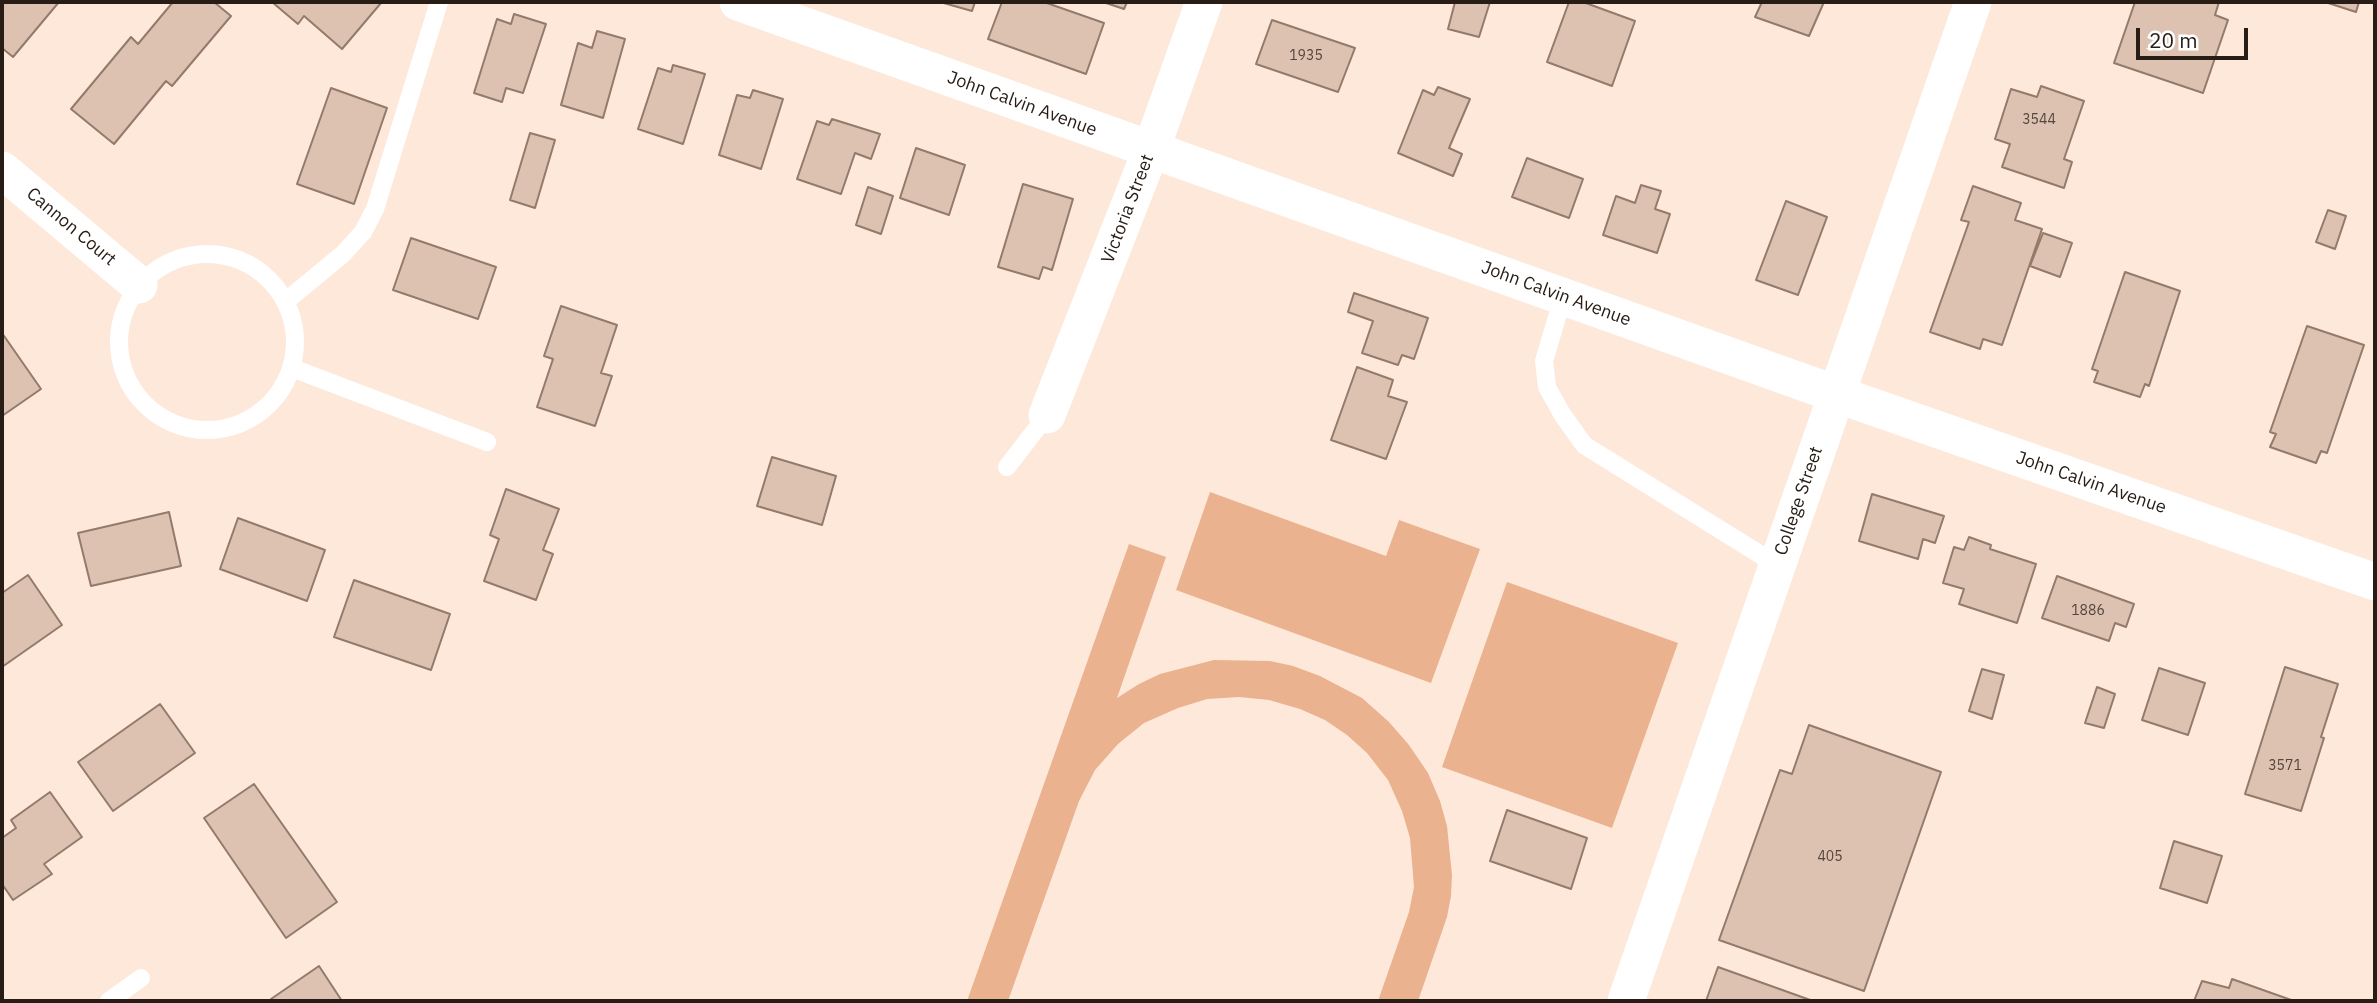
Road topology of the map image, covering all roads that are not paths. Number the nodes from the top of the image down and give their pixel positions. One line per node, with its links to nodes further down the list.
1 (439, 2): 9 (lane)
2 (738, 2): 5 (street, John Calvin Avenue)
3 (1204, 2): 5 (street, Victoria Street)
4 (1973, 2): 11 (street, College Street)
5 (1151, 150): 8 (street, John Calvin Avenue); 12 (street, Victoria Street)
6 (2, 170): 7 (street, Cannon Court)
7 (139, 285): 9 (lane); 10 (lane)
8 (1563, 296): 11 (street, John Calvin Avenue); 15 (lane)
9 (286, 301): 10 (lane)
10 (292, 369): 13 (lane)
11 (1836, 394): 15 (street, College Street); 16 (street, John Calvin Avenue)
12 (1047, 415): 14 (lane)
13 (487, 442)
14 (1007, 467)
15 (1777, 565): 19 (street, College Street)
16 (2375, 582)
17 (141, 978): 18 (lane)
18 (109, 1001)
19 (1626, 1001)

